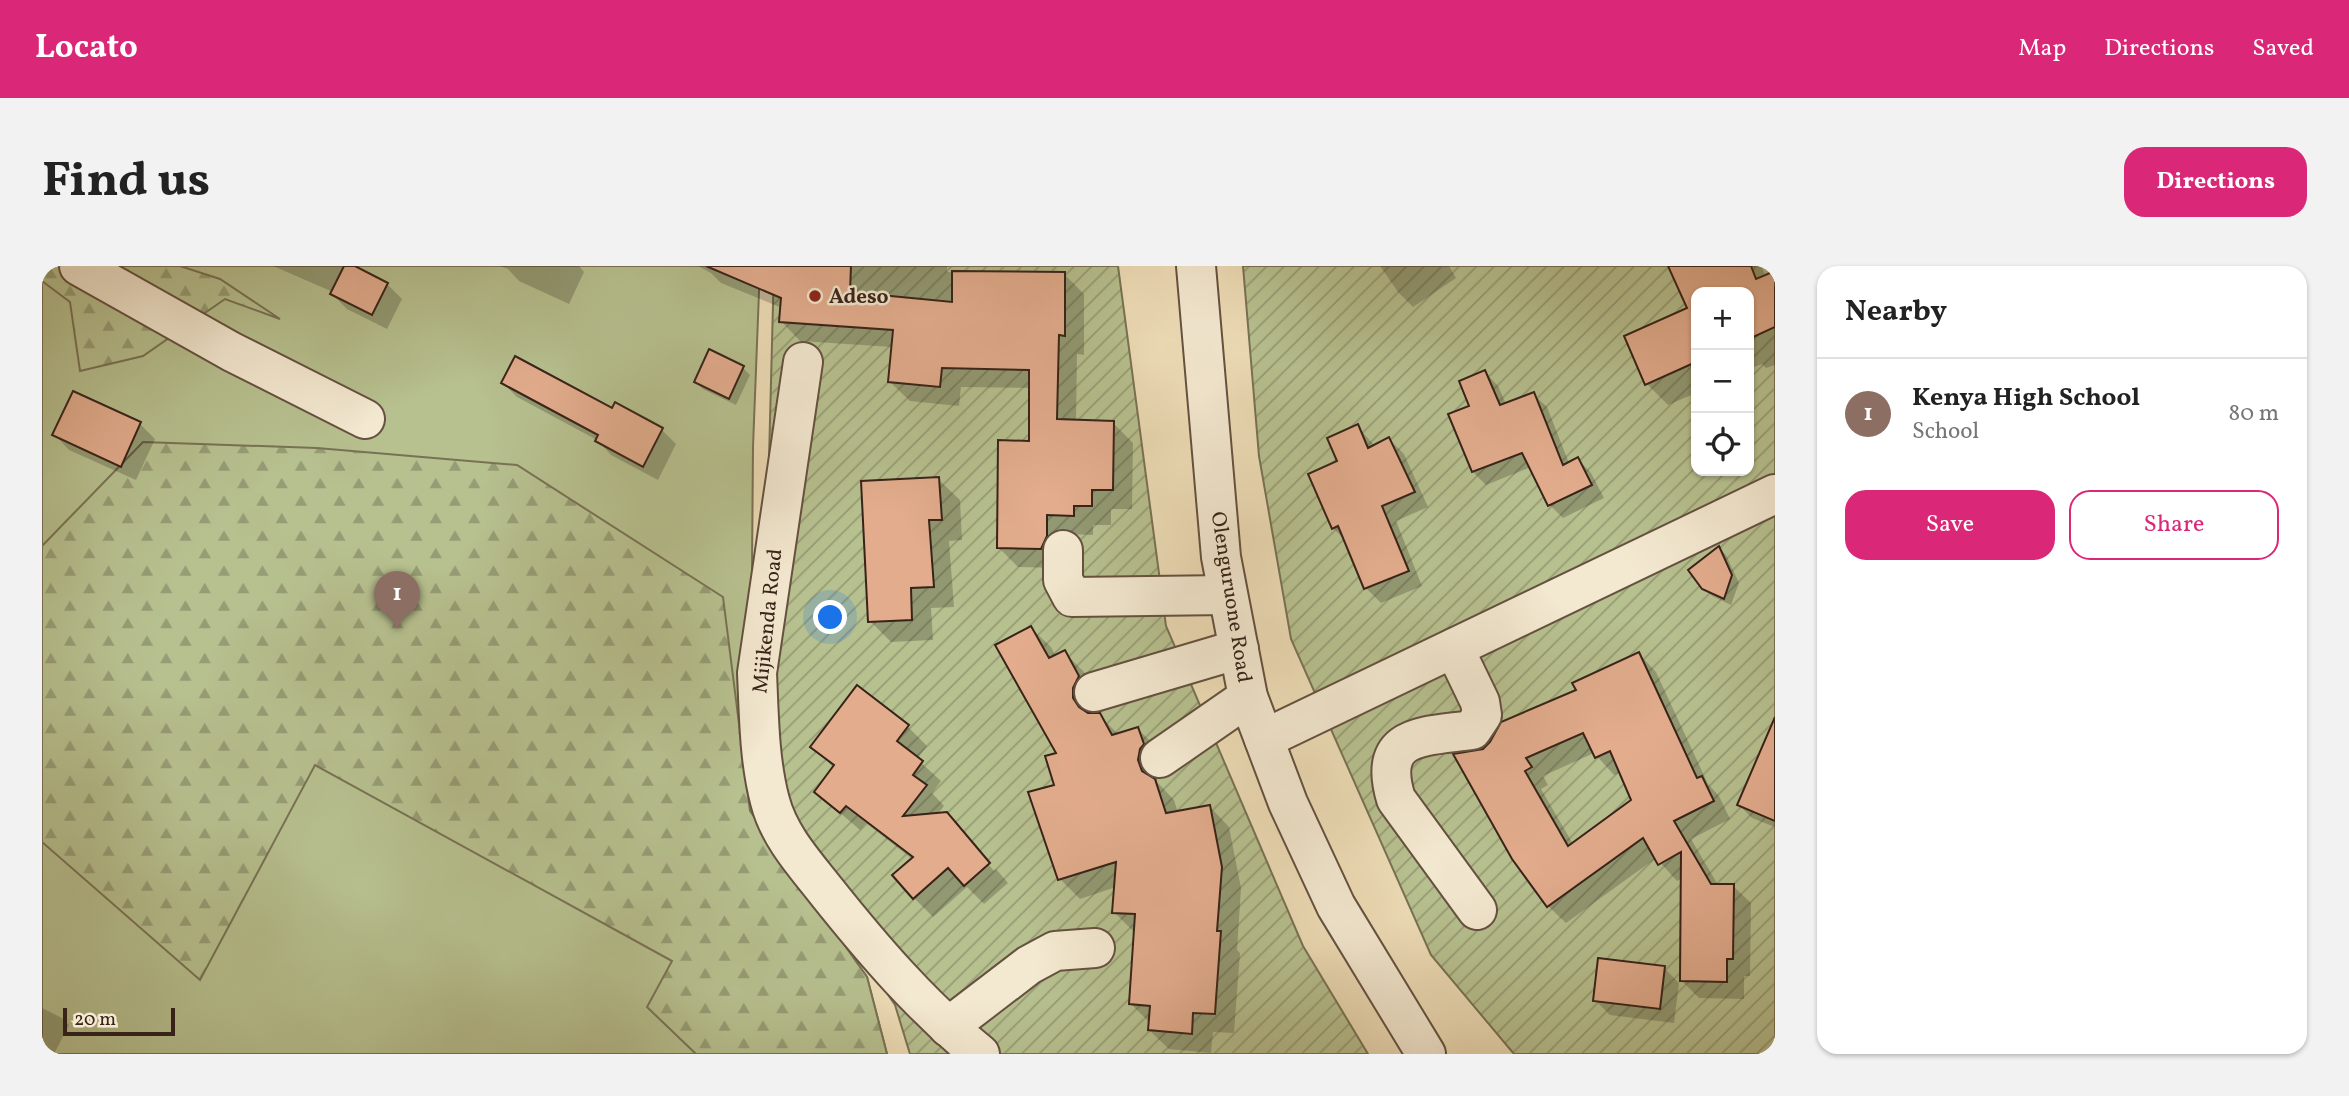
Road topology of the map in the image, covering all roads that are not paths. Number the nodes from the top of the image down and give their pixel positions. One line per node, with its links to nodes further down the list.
1 (79, 266): 4 (street)
2 (1196, 266): 7 (street, Olenguruone Road)
3 (803, 362): 16 (street, Mijikenda Road)
4 (365, 419)
5 (1775, 494): 8 (street)
6 (1063, 550): 7 (street)
7 (1227, 595): 9 (street, Olenguruone Road)
8 (1454, 648): 12 (street); 14 (street)
9 (1239, 649): 10 (street); 11 (street, Olenguruone Road)
10 (1094, 692)
11 (1248, 697): 12 (street, Olenguruone Road); 13 (street)
12 (1264, 739): 18 (street, Olenguruone Road)
13 (1160, 758)
14 (1477, 911)
15 (1095, 948): 16 (street)
16 (948, 1027): 17 (street, Mijikenda Road)
17 (980, 1054)
18 (1426, 1054)

